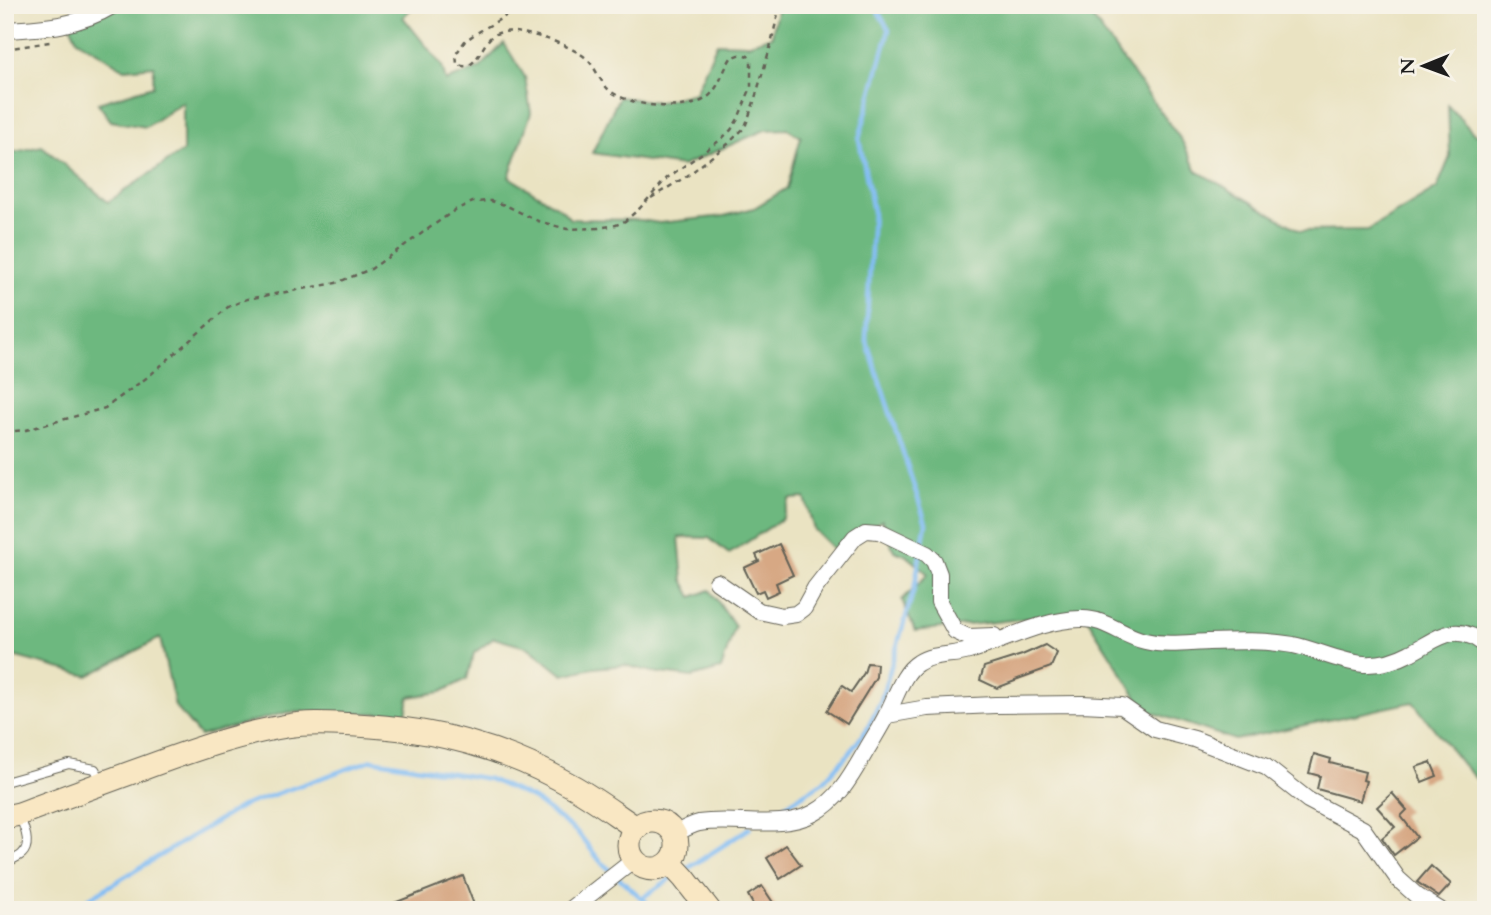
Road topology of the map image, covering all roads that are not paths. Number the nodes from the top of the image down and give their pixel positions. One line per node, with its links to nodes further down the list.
1 (114, 5): 2 (street)
2 (5, 30)
3 (717, 582): 4 (street)
4 (998, 642): 5 (street); 6 (street)
5 (1486, 646)
6 (887, 715): 11 (street); 17 (street)
7 (5, 782): 8 (lane)
8 (103, 783): 9 (main road); 10 (main road)
9 (12, 816): 12 (lane)
10 (636, 828): 11 (main road); 13 (main road)
11 (674, 834): 14 (main road)
12 (5, 858)
13 (628, 865): 14 (main road); 15 (street)
14 (677, 870): 16 (main road)
15 (570, 910)
16 (709, 910)
17 (1440, 910)

